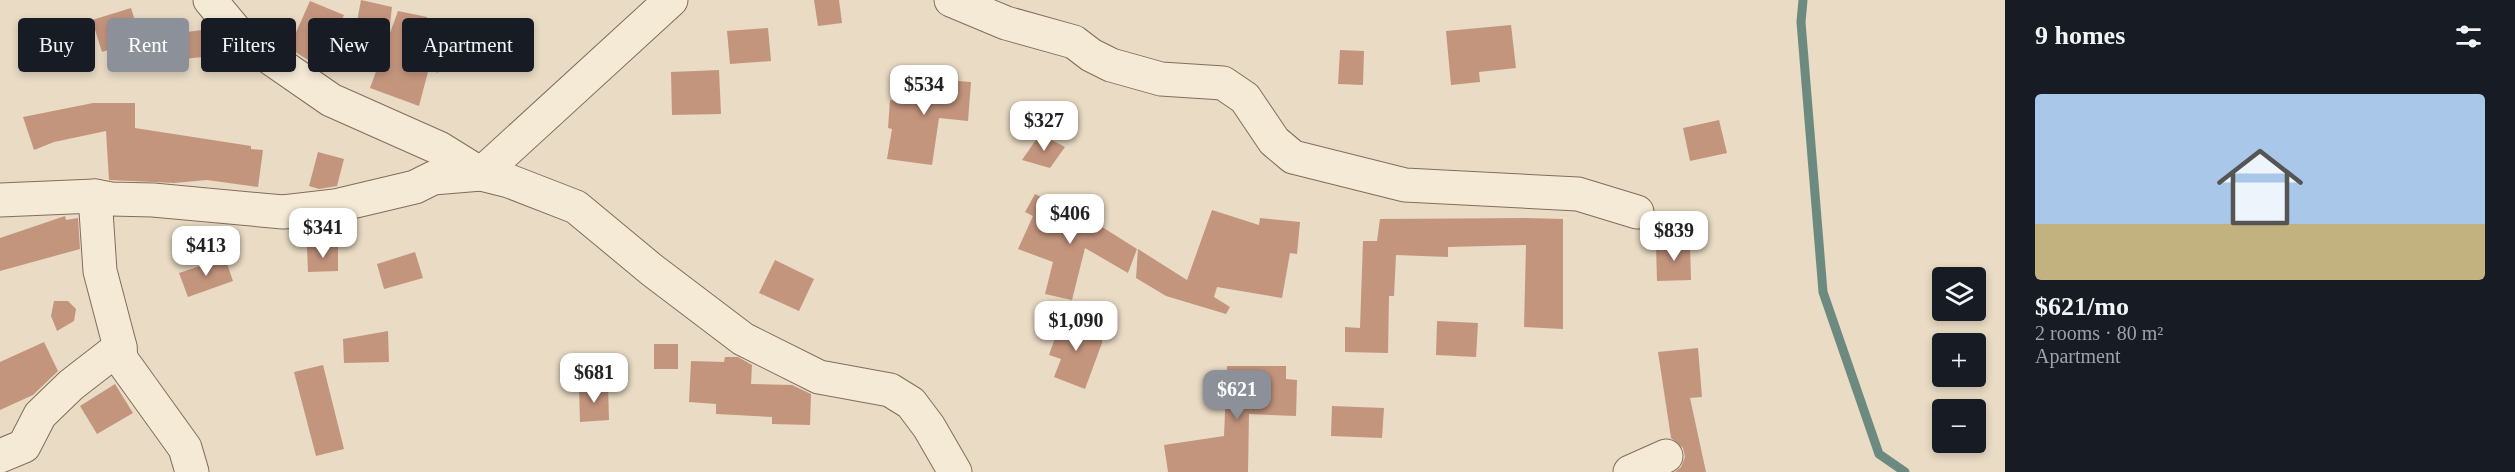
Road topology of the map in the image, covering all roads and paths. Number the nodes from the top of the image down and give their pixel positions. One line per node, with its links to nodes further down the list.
1 (210, 0): 4 (street)
2 (671, 0): 4 (street)
3 (951, 0): 7 (street)
4 (481, 174): 5 (street); 12 (street)
5 (95, 196): 6 (street); 8 (street)
6 (0, 200)
7 (1637, 212)
8 (120, 347): 9 (street); 11 (street)
9 (0, 456)
10 (1666, 456): 13 (street)
11 (192, 472)
12 (955, 472)
13 (1630, 472)

